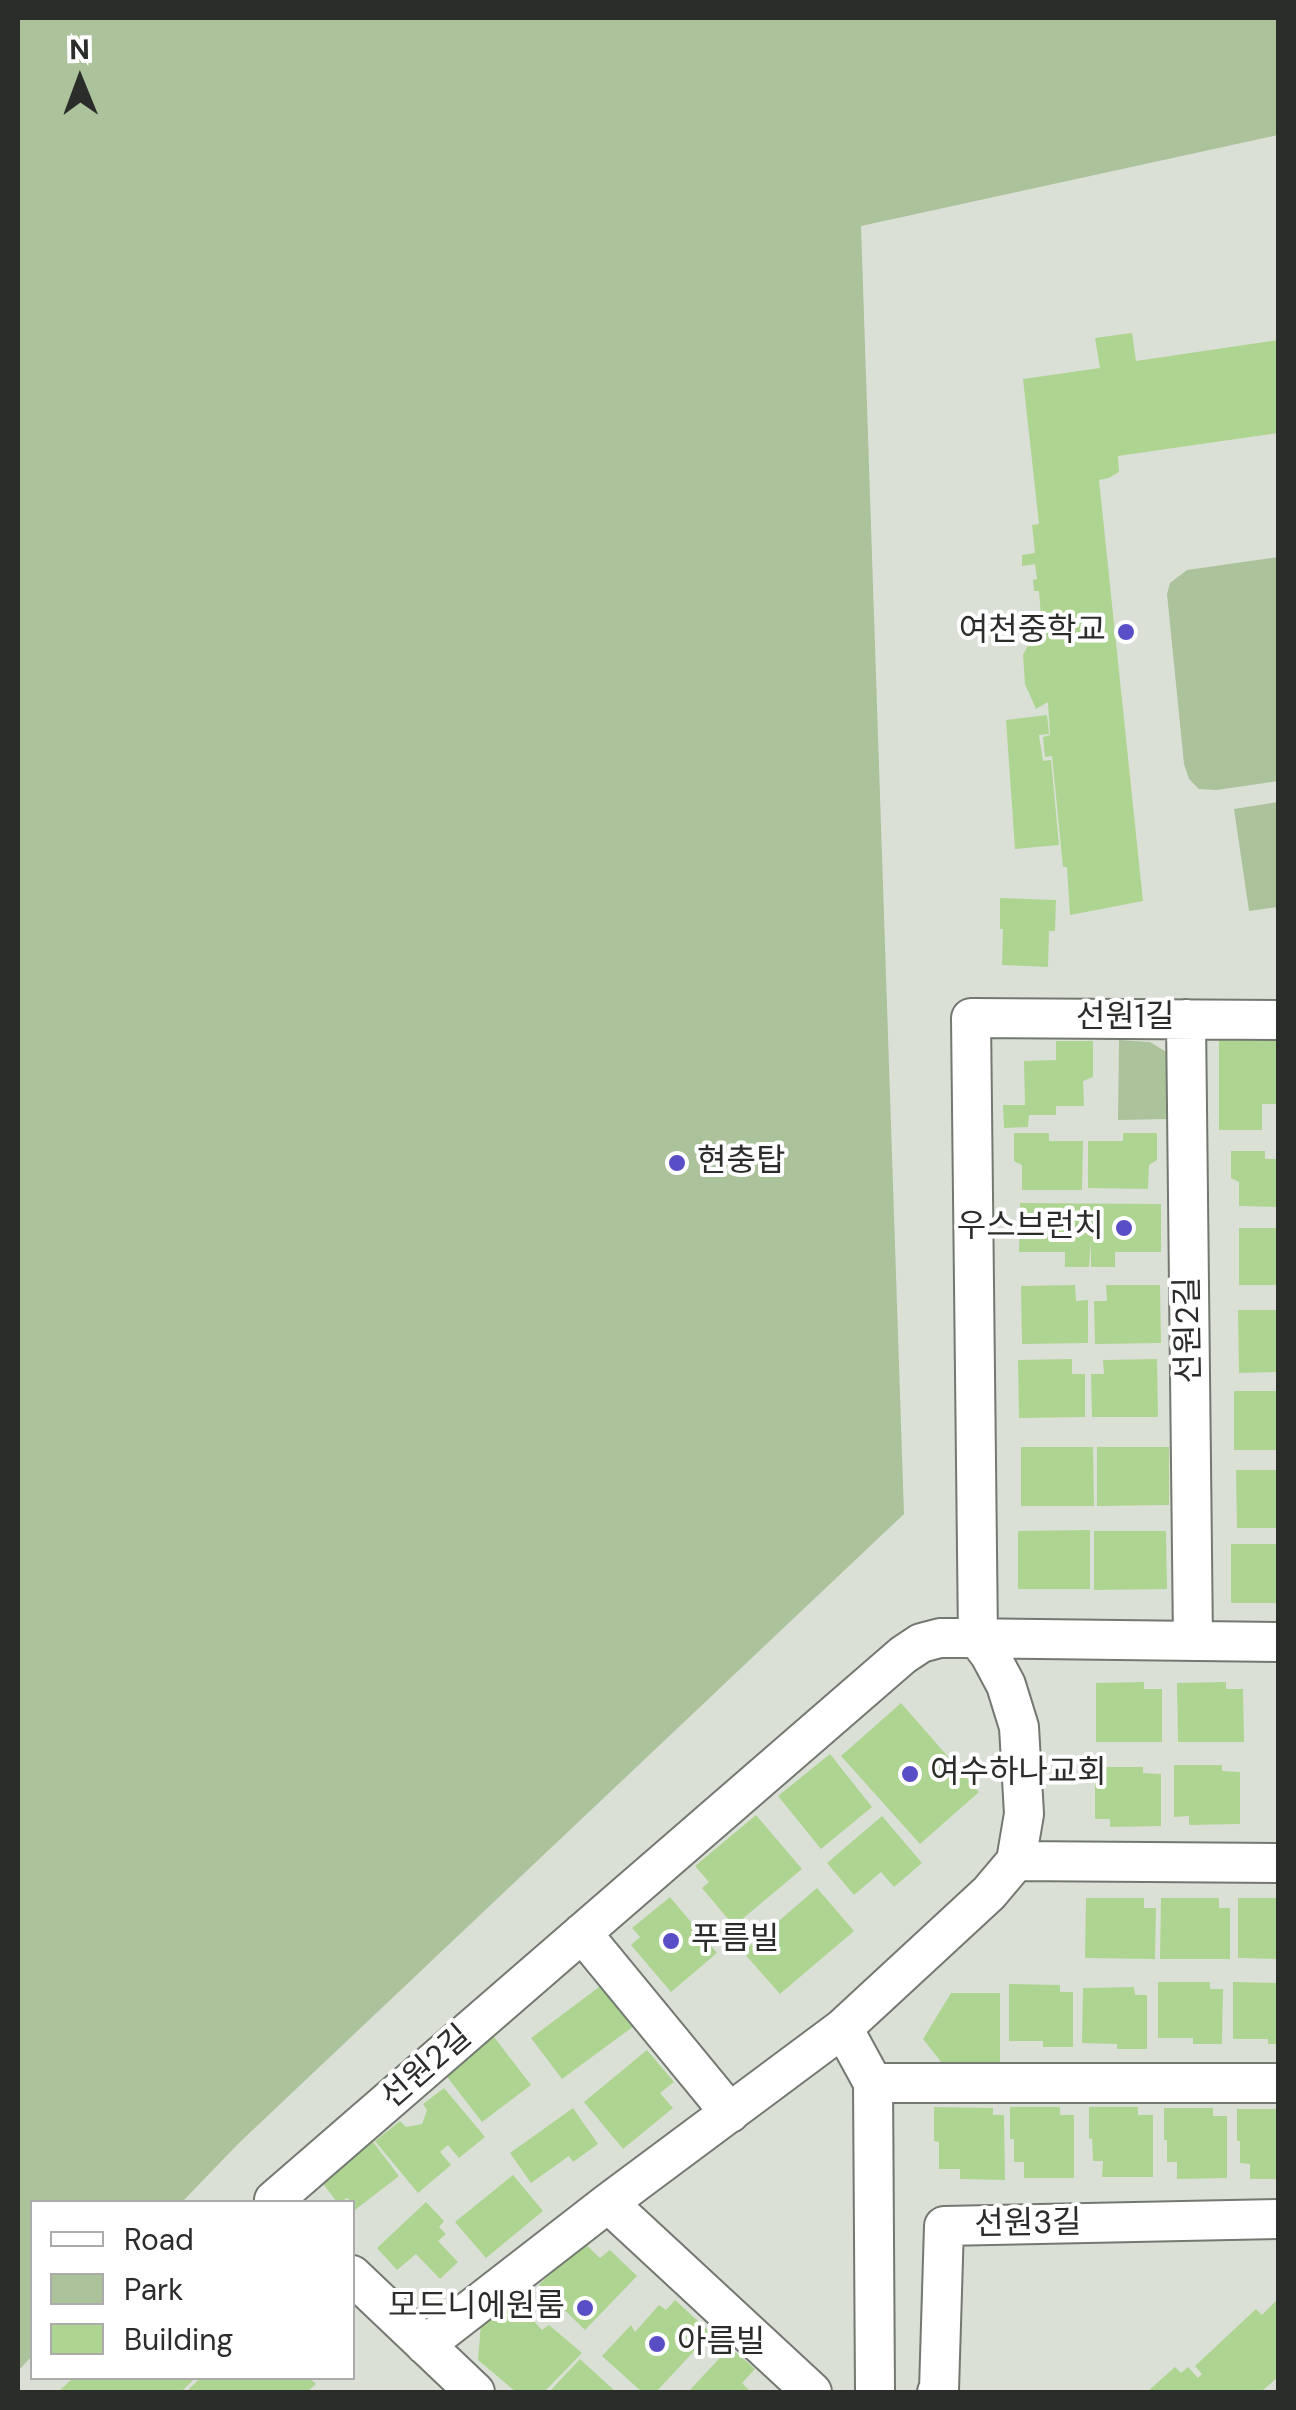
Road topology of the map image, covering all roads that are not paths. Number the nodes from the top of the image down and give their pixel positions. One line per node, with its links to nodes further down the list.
1 (1186, 1019): 2 (street, 선원1길); 3 (street, 선원1길); 4 (street, 선원2길)
2 (1278, 1020)
3 (978, 1639): 4 (street, 선원2길); 6 (street); 8 (street, 선원2길)
4 (1193, 1642): 5 (street, 선원2길)
5 (1278, 1642)
6 (1016, 1861): 7 (street); 9 (street)
7 (1278, 1863)
8 (582, 1933): 12 (street); 13 (street, 선원2길)
9 (844, 2028): 10 (street); 12 (street)
10 (873, 2083): 11 (street); 20 (street)
11 (1278, 2083)
12 (730, 2113): 14 (street)
13 (274, 2200)
14 (608, 2203): 17 (street); 19 (street)
15 (1278, 2219): 21 (street, 선원3길)
16 (355, 2278): 17 (street)
17 (426, 2345): 18 (street)
18 (475, 2392)
19 (812, 2392)
20 (874, 2392)
21 (937, 2392)

